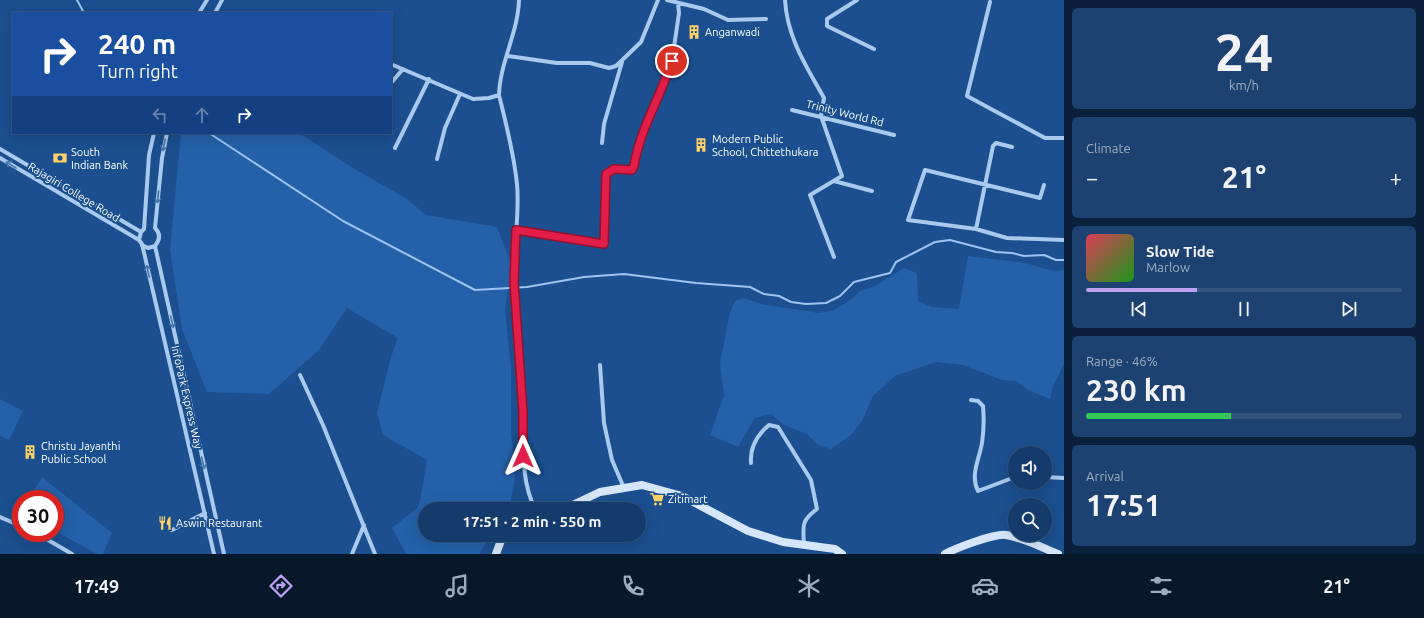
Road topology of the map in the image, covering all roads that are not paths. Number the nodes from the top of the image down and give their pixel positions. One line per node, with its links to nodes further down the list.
1 (207, 0): 10 (street)
2 (222, 0): 11 (street)
3 (519, 0): 14 (street)
4 (658, 0): 15 (street)
5 (667, 0): 9 (street)
6 (785, 0): 23 (street)
7 (858, 0): 13 (street)
8 (990, 2): 27 (street)
9 (678, 3): 12 (street); 39 (street)
10 (201, 12)
11 (216, 12)
12 (766, 19)
13 (874, 49)
14 (508, 56): 15 (street); 21 (street)
15 (622, 62): 28 (street)
16 (393, 66): 17 (street)
17 (403, 69): 18 (street); 19 (street)
18 (428, 80): 20 (street); 30 (street)
19 (392, 82)
20 (460, 94): 21 (street); 33 (street)
21 (499, 94): 39 (street)
22 (792, 110): 23 (street, Trinity World Rd)
23 (821, 116): 26 (street, Trinity World Rd); 34 (street)
24 (154, 134): 40 (street, InfoPark Express Way)
25 (167, 134): 43 (street, InfoPark Express Way, one-way to 43)
26 (894, 135)
27 (1064, 138)
28 (602, 143)
29 (1012, 147): 35 (street)
30 (395, 148)
31 (0, 149): 40 (street, Rajagiri College Road)
32 (0, 158): 42 (street, Rajagiri College Road, one-way to 32)
33 (437, 159)
34 (834, 181): 37 (street); 44 (street)
35 (985, 184): 36 (street); 38 (street); 38 (street)
36 (1044, 185)
37 (872, 191)
38 (976, 229): 41 (street)
39 (516, 230): 53 (street)
40 (140, 232): 42 (street, InfoPark Express Way)
41 (1064, 240)
42 (141, 242): 43 (street); 55 (street, InfoPark Express Way, one-way to 42)
43 (155, 246): 65 (street, InfoPark Express Way, one-way to 65)
44 (834, 256)
45 (600, 365): 52 (street)
46 (300, 375): 58 (street)
47 (971, 400): 51 (street)
48 (751, 463): 62 (street)
49 (1052, 477): 50 (street)
50 (1064, 478)
51 (1008, 480)
52 (624, 488): 54 (street); 62 (street)
53 (533, 502)
54 (579, 502)
55 (205, 513): 59 (street); 64 (street, InfoPark Express Way)
56 (0, 518): 57 (street)
57 (12, 523)
58 (364, 525): 66 (street); 67 (street)
59 (172, 530)
60 (51, 542): 63 (street)
61 (500, 542): 68 (street)
62 (804, 545): 69 (street)
63 (72, 554)
64 (214, 554)
65 (224, 554)
66 (352, 554)
67 (375, 554)
68 (496, 554)
69 (842, 554)
70 (945, 554): 71 (street)
71 (1058, 554)

